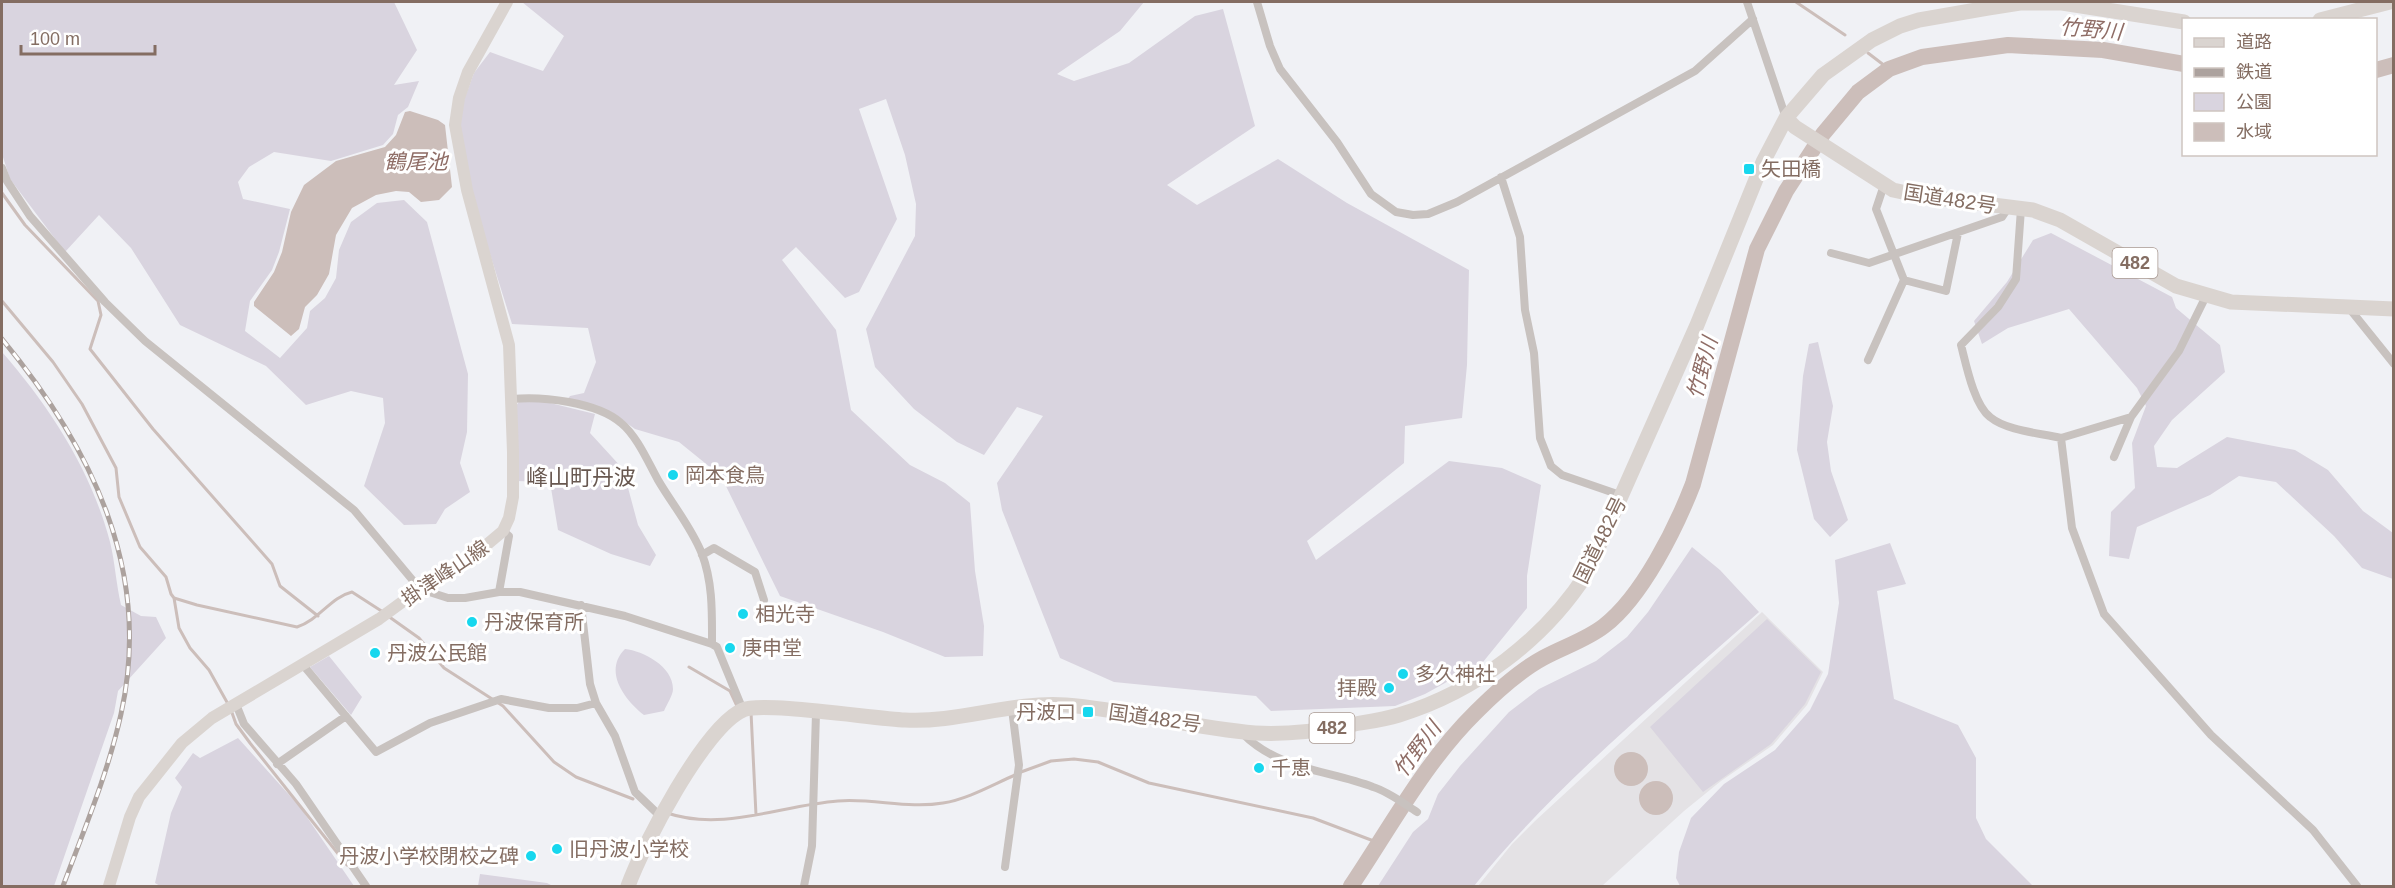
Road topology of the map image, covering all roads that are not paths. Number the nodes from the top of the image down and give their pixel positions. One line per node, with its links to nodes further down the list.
1 (507, 2): 22 (main road, 掛津峰山線)
2 (1257, 2): 10 (street)
3 (1747, 2): 6 (street)
4 (2390, 2): 5 (highway)
5 (2328, 18)
6 (1753, 19): 8 (street); 10 (street)
7 (2182, 22): 8 (highway, 482)
8 (1790, 123): 11 (highway, 国道482号 / 482); 26 (highway, 国道482号 / 482)
9 (2, 168): 29 (street)
10 (1501, 177): 26 (street)
11 (1884, 185): 12 (highway, 国道482号 / 482); 15 (street)
12 (2015, 208): 13 (street); 17 (highway, 国道482号 / 482); 24 (street)
13 (1958, 233): 15 (street); 16 (street)
14 (1831, 254): 15 (street)
15 (1893, 255): 16 (street)
16 (1904, 280): 20 (street)
17 (2206, 296): 18 (highway, 国道482号 / 482); 23 (street)
18 (2349, 308): 19 (highway, 国道482号 / 482); 21 (street)
19 (2394, 309)
20 (1868, 360)
21 (2394, 364)
22 (512, 399): 27 (main road, 掛津峰山線); 28 (street)
23 (2131, 417): 24 (street); 25 (street)
24 (2061, 438): 50 (street)
25 (2114, 457)
26 (1623, 496): 41 (highway, 国道482号 / 482)
27 (503, 531): 29 (main road, 掛津峰山線); 30 (street)
28 (702, 555): 31 (street); 33 (street)
29 (420, 589): 30 (street); 34 (main road, 掛津峰山線)
30 (499, 592): 32 (street)
31 (764, 600)
32 (581, 605): 33 (street); 35 (street)
33 (712, 644): 38 (street)
34 (303, 665): 36 (main road, 掛津峰山線); 40 (street)
35 (596, 703): 40 (street); 44 (street)
36 (232, 706): 42 (street); 46 (main road, 掛津峰山線)
37 (1012, 709): 39 (highway, 国道482号 / 482); 41 (highway, 国道482号 / 482); 45 (street)
38 (743, 710): 39 (highway, 国道482号 / 482); 44 (highway)
39 (816, 712): 49 (street)
40 (346, 716): 42 (street)
41 (1240, 731): 43 (street)
42 (277, 764): 47 (street)
43 (1417, 812)
44 (660, 816): 48 (highway)
45 (1005, 867)
46 (109, 886)
47 (366, 886)
48 (628, 886)
49 (804, 886)
50 (2357, 886)

